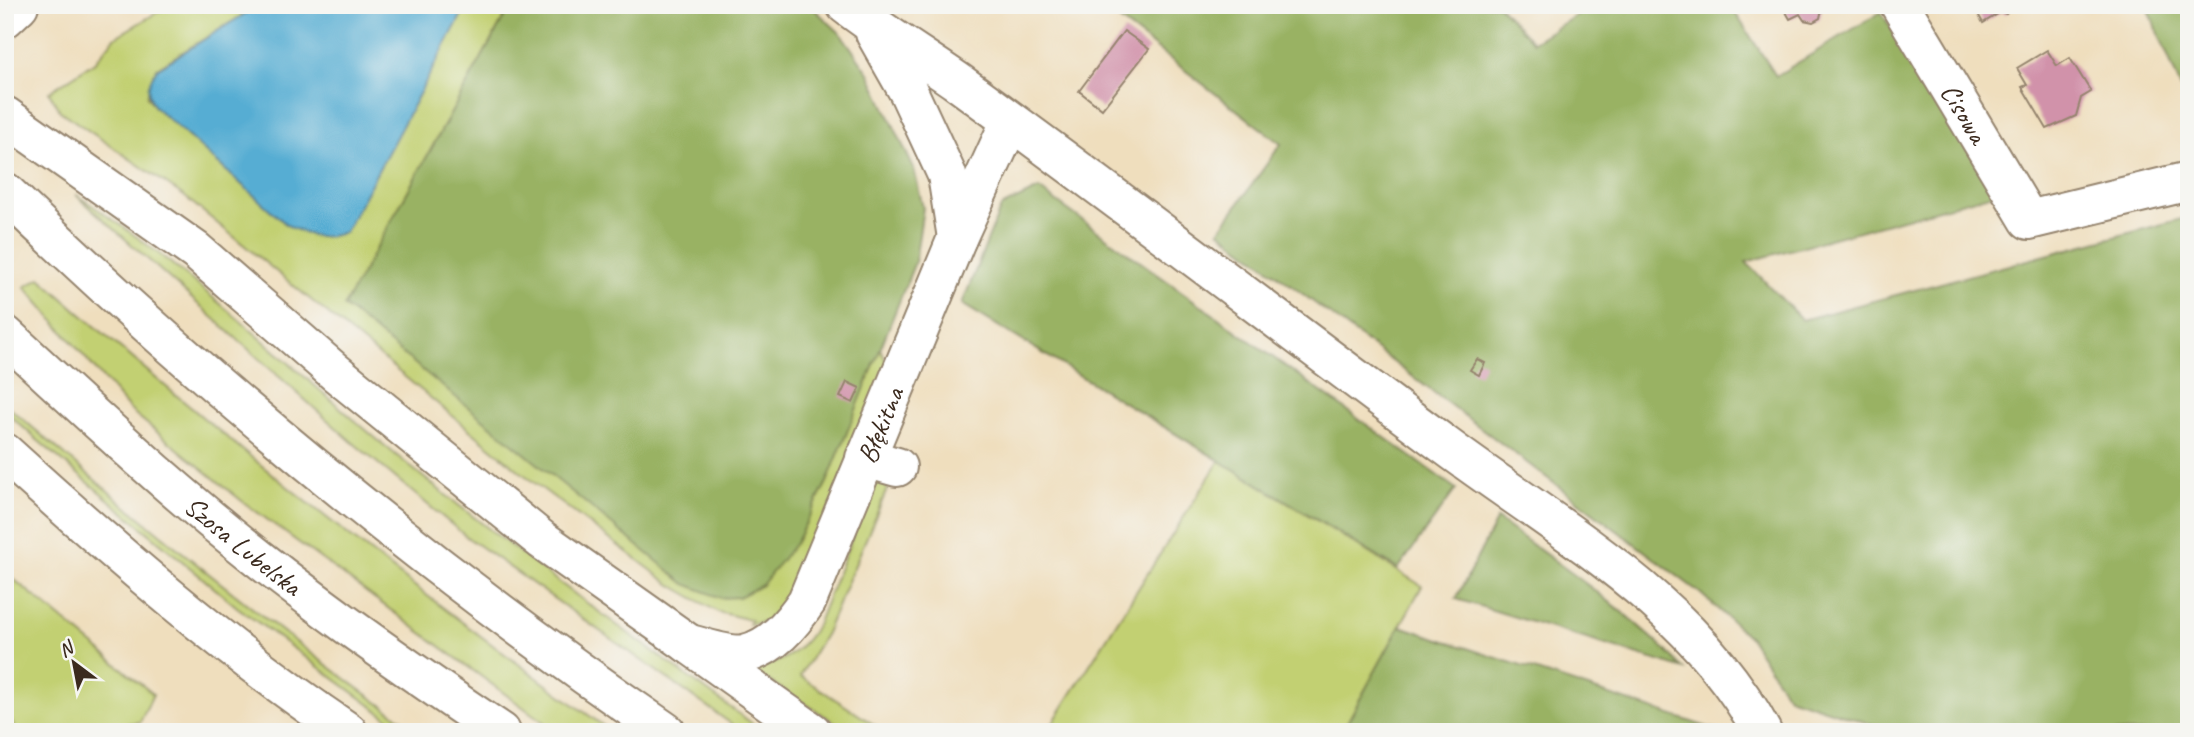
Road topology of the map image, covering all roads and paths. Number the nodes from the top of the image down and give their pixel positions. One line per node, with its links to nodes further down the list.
1 (19, 5): 4 (main road)
2 (1900, 5): 7 (main road, Cisowa)
3 (857, 14): 6 (main road); 9 (main road)
4 (5, 18)
5 (5, 116): 12 (main road)
6 (1010, 122): 9 (main road, Błękitna); 17 (main road)
7 (2189, 181)
8 (5, 192): 15 (main road)
9 (957, 238): 12 (main road, Błękitna)
10 (5, 335): 14 (main road, Szosa Lubelska)
11 (5, 453): 13 (main road)
12 (690, 644): 16 (main road)
13 (348, 732)
14 (502, 732)
15 (666, 732)
16 (812, 732)
17 (1762, 732)

